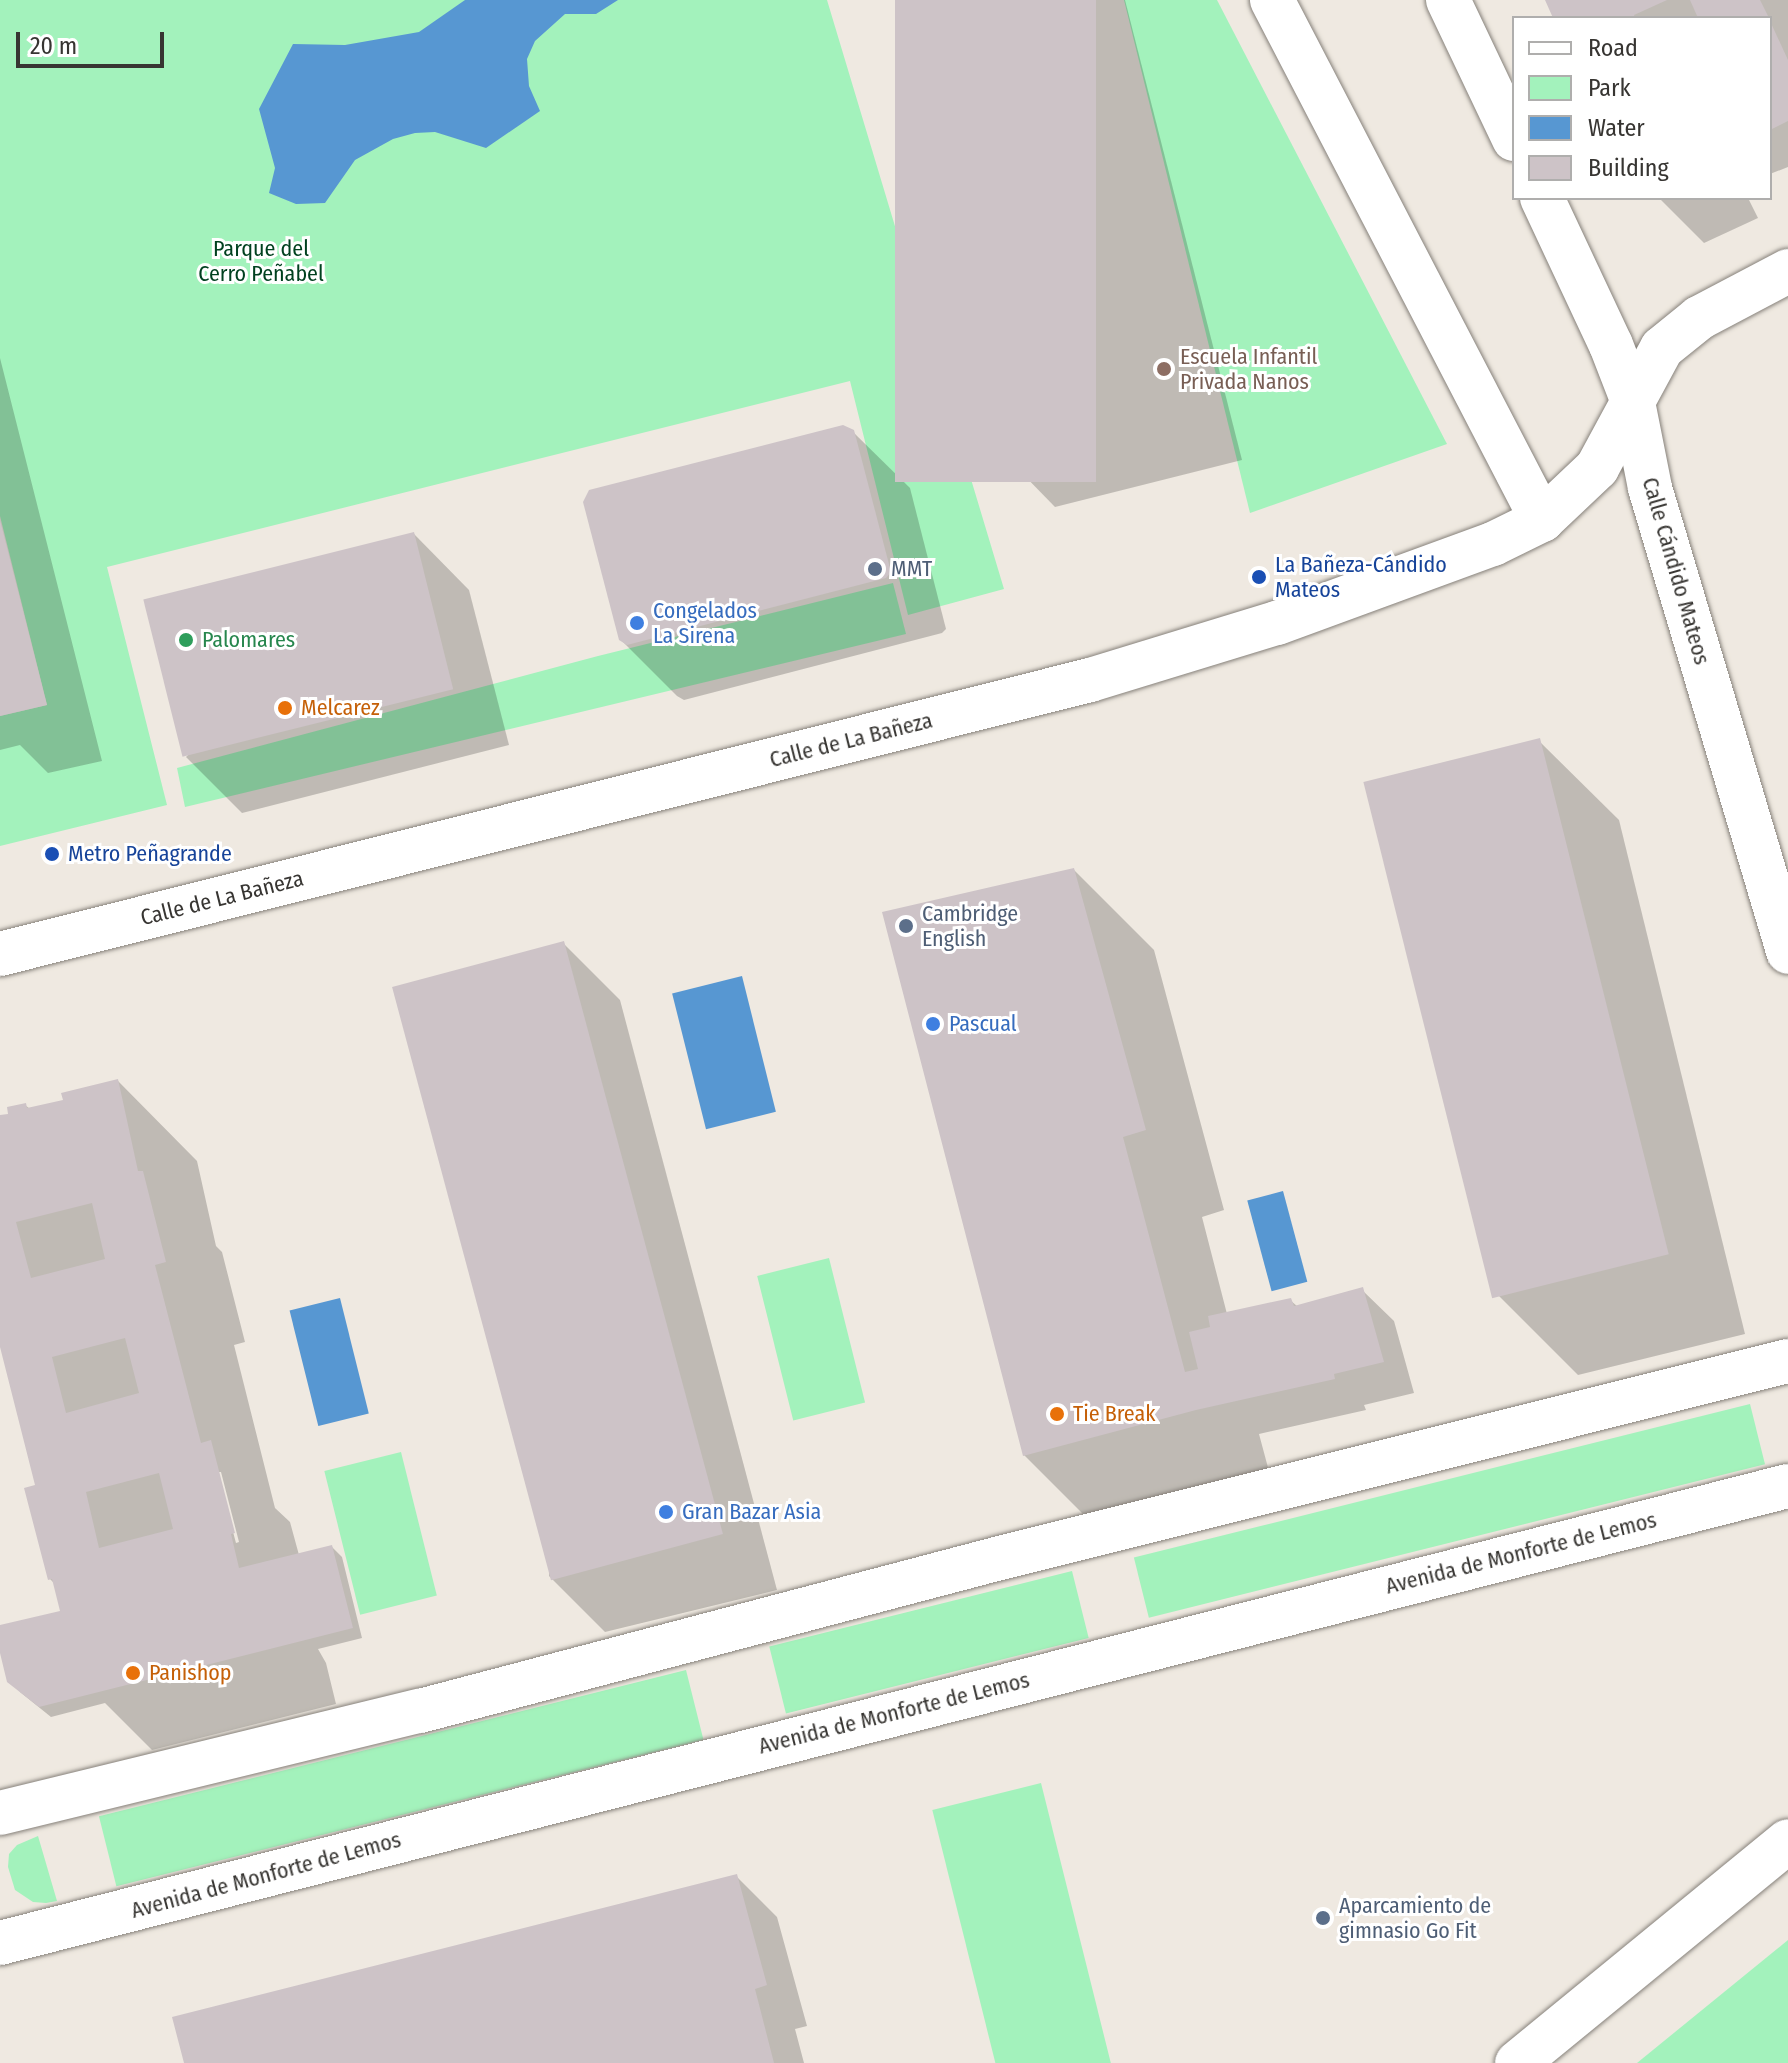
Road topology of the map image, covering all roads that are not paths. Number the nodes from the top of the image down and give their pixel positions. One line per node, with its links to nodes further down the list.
1 (1272, 0): 7 (street)
2 (1448, 0): 3 (street)
3 (1512, 135)
4 (1543, 200): 6 (street, Calle Cándido Mateos)
5 (1788, 271): 6 (street, Calle de La Bañeza)
6 (1633, 402): 7 (street, Calle de La Bañeza); 8 (street, Calle Cándido Mateos)
7 (1542, 520): 9 (street, Calle de La Bañeza)
8 (1788, 952)
9 (0, 954)
10 (1788, 1361): 12 (street)
11 (1788, 1486): 14 (street, Avenida de Monforte de Lemos)
12 (0, 1813)
13 (1788, 1841): 15 (street)
14 (0, 1943)
15 (1517, 2063)

